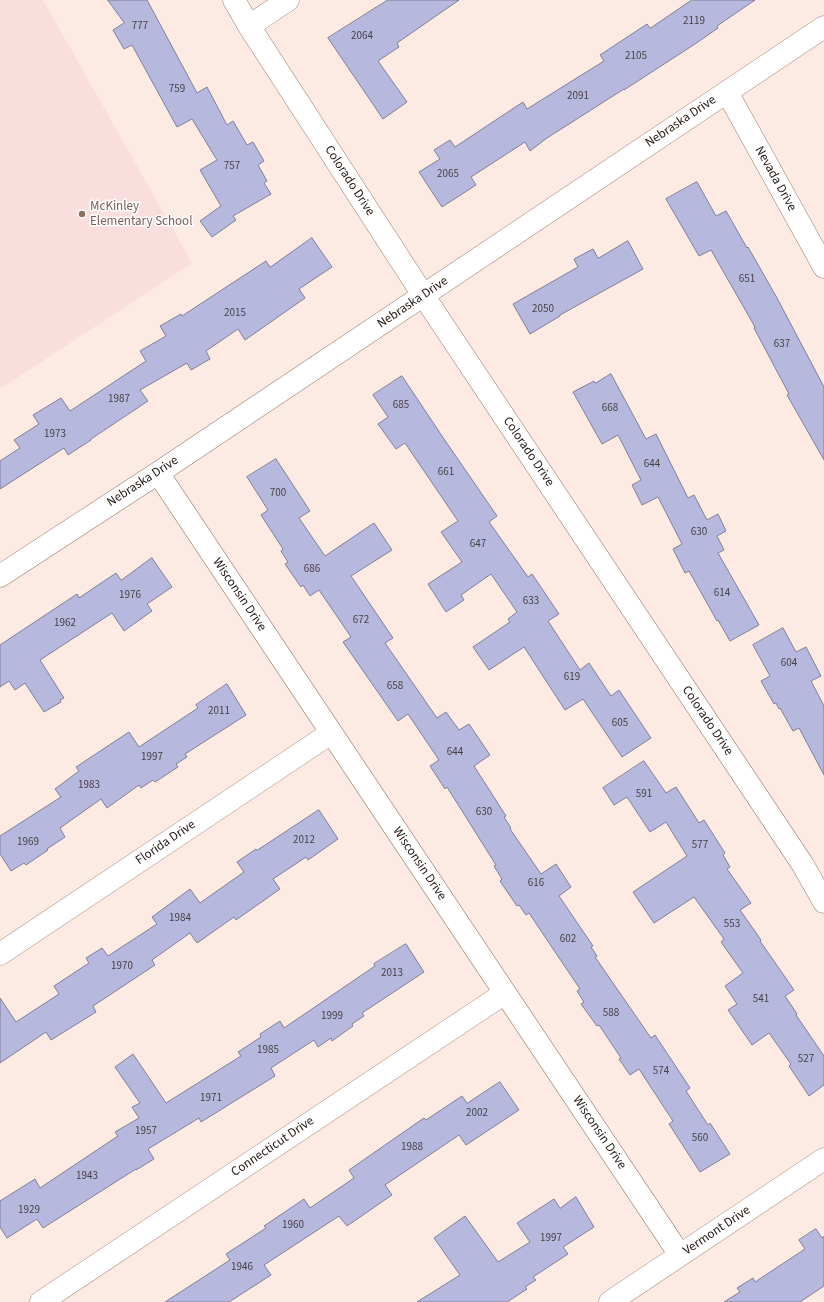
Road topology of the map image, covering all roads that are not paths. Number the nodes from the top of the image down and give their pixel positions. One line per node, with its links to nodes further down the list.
1 (234, 0): 3 (street, Colorado Drive)
2 (288, 0): 3 (street)
3 (249, 26): 7 (street, Colorado Drive)
4 (824, 27): 5 (street, Nebraska Drive)
5 (726, 92): 6 (street, Nevada Drive); 7 (street, Nebraska Drive)
6 (824, 267)
7 (424, 296): 8 (street, Nebraska Drive); 11 (street, Colorado Drive)
8 (158, 473): 9 (street, Nebraska Drive); 10 (street, Wisconsin Drive)
9 (0, 576)
10 (331, 733): 12 (street, Florida Drive); 13 (street, Wisconsin Drive)
11 (824, 902)
12 (0, 954)
13 (505, 993): 15 (street, Wisconsin Drive); 16 (street, Connecticut Drive)
14 (824, 1159): 15 (street, Vermont Drive)
15 (680, 1255): 17 (street, Vermont Drive)
16 (41, 1302)
17 (610, 1302)

